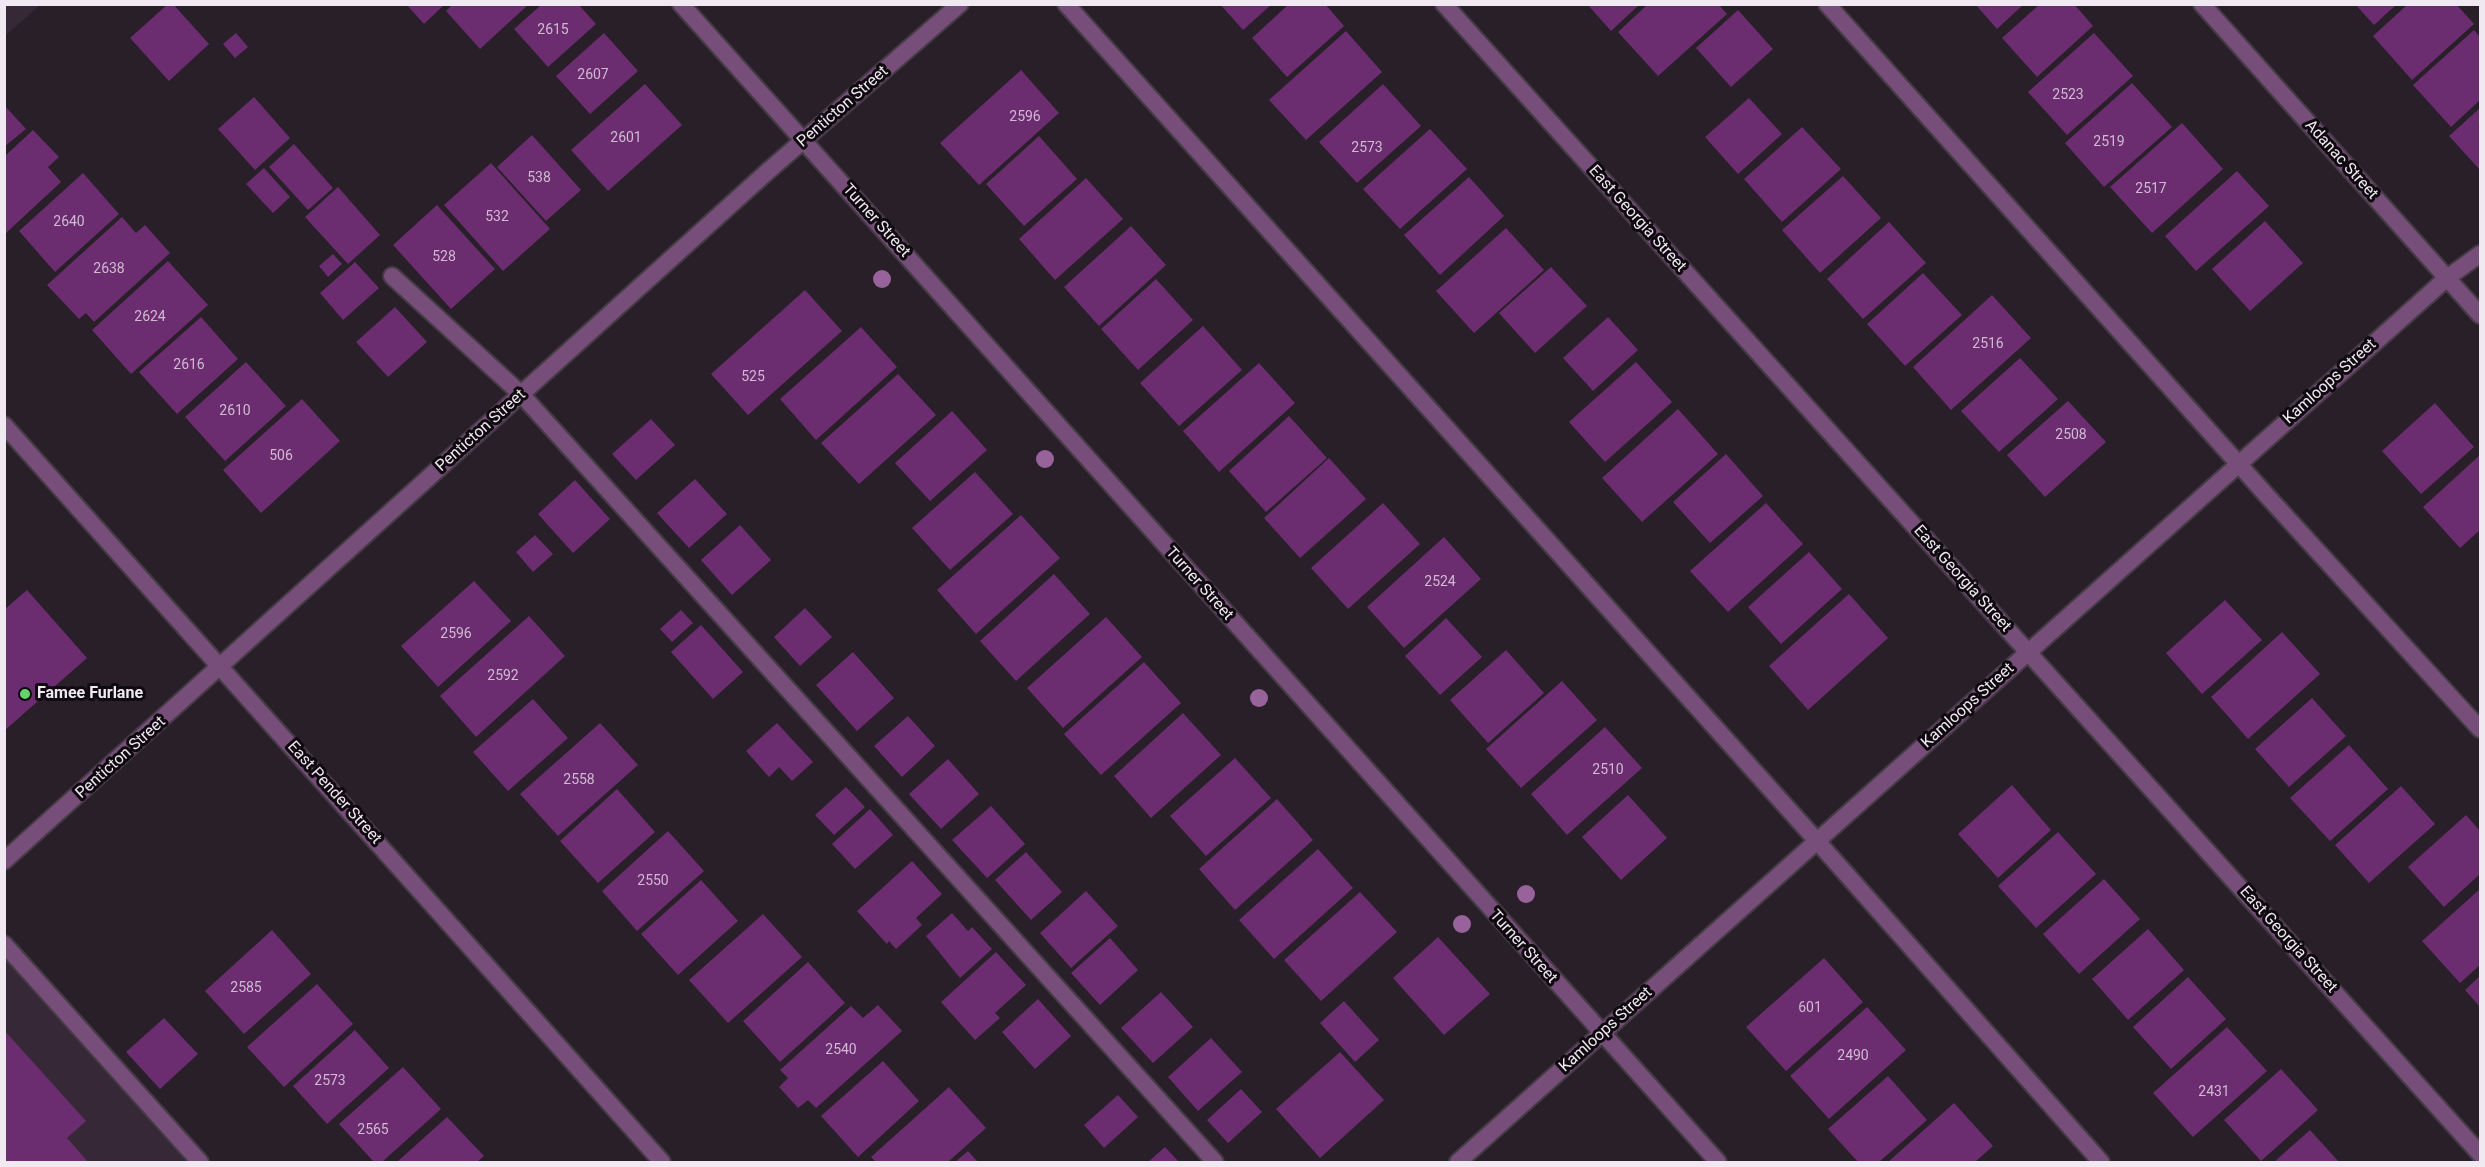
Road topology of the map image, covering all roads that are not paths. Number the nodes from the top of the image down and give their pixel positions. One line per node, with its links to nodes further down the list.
1 (681, 4): 7 (street, Turner Street)
2 (960, 4): 7 (street, Penticton Street)
3 (1066, 4): 18 (street)
4 (1444, 4): 15 (street, East Georgia Street)
5 (1827, 4): 14 (street)
6 (2202, 4): 10 (street, Adanac Street)
7 (804, 141): 12 (street, Penticton Street); 21 (street, Turner Street)
8 (2481, 254): 10 (street, Kamloops Street)
9 (392, 276): 12 (street)
10 (2447, 278): 11 (street, Adanac Street); 14 (street, Kamloops Street)
11 (2481, 315)
12 (521, 394): 16 (street, Penticton Street); 25 (street)
13 (4, 425): 16 (street, East Pender Street)
14 (2239, 464): 15 (street, Kamloops Street); 17 (street)
15 (2028, 652): 18 (street, Kamloops Street); 22 (street, East Georgia Street)
16 (222, 667): 19 (street, Penticton Street); 24 (street, East Pender Street)
17 (2481, 729)
18 (1817, 841): 21 (street, Kamloops Street); 28 (street)
19 (4, 861)
20 (4, 944): 23 (street)
21 (1601, 1034): 26 (street, Kamloops Street); 27 (street, Turner Street)
22 (2481, 1154)
23 (200, 1162)
24 (662, 1162)
25 (1215, 1162)
26 (1458, 1162)
27 (1718, 1162)
28 (2101, 1162)

